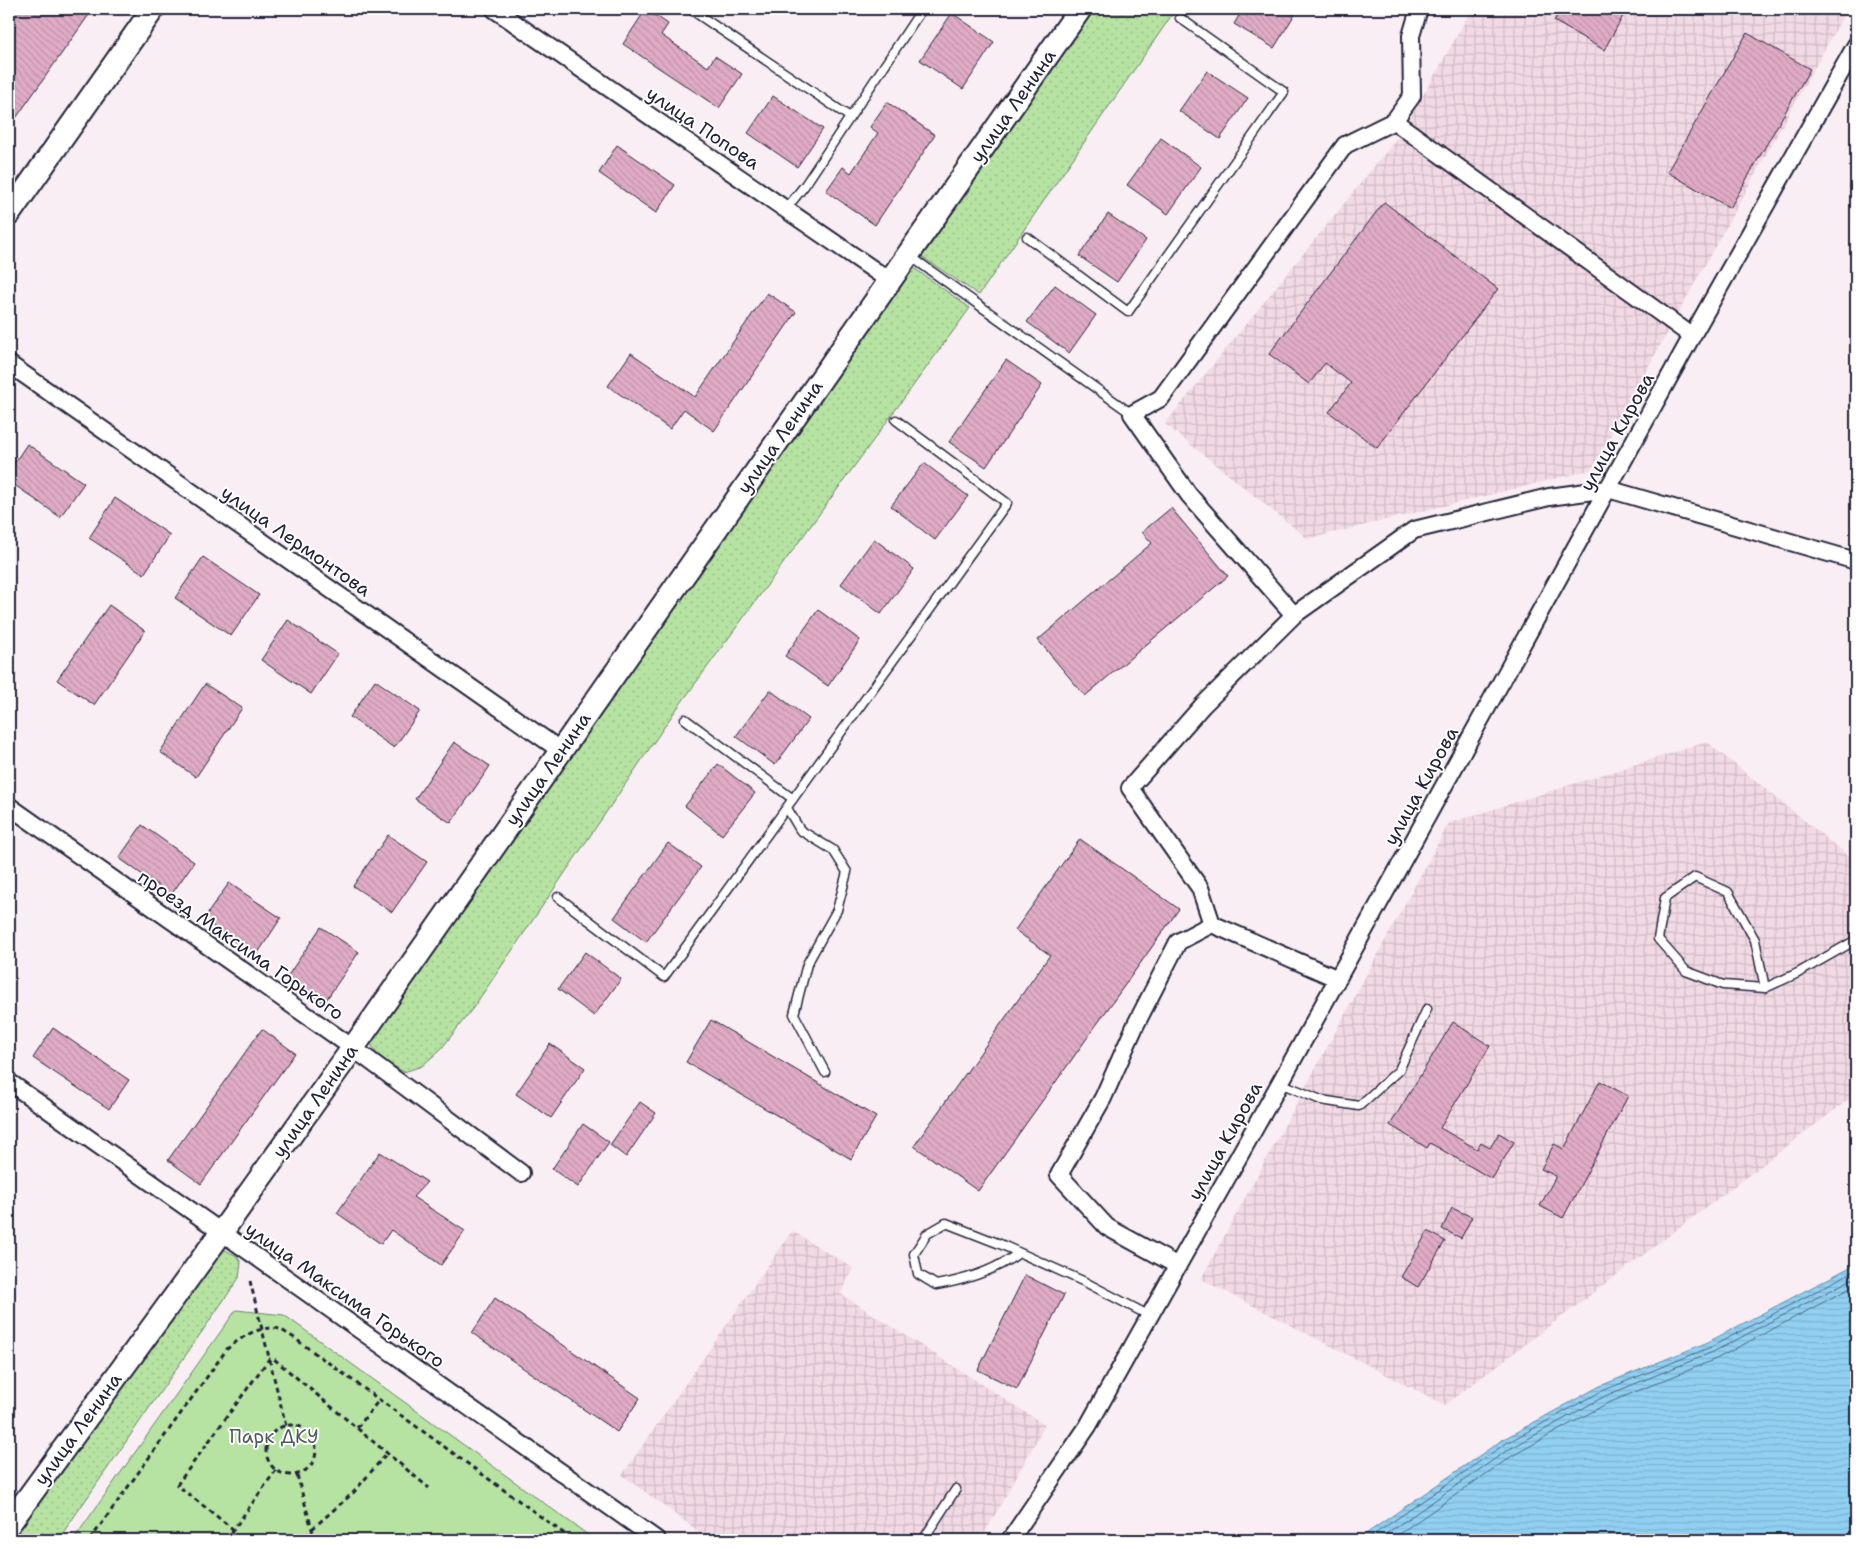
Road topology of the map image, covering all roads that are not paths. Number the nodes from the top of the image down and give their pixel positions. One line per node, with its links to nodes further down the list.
1 (153, 9): 12 (street)
2 (494, 9): 11 (street, улица Попова)
3 (690, 9): 9 (lane)
4 (922, 9): 9 (lane)
5 (1080, 9): 14 (street, улица Ленина)
6 (1419, 9): 10 (street)
7 (1180, 18): 13 (lane)
8 (1856, 45): 16 (street, улица Кирова)
9 (850, 117): 11 (lane)
10 (1394, 121): 16 (street); 18 (street)
11 (786, 209): 15 (street, улица Попова)
12 (9, 214)
13 (1027, 236)
14 (909, 255): 15 (street, улица Ленина); 18 (lane)
15 (890, 281): 24 (street, улица Ленина)
16 (1692, 336): 20 (street, улица Кирова)
17 (9, 364): 24 (street, улица Лермонтова)
18 (1132, 414): 22 (street)
19 (896, 420): 25 (lane)
20 (1608, 489): 21 (street); 22 (street); 31 (street, улица Кирова)
21 (1856, 561)
22 (1294, 615): 29 (street)
23 (685, 719): 25 (lane)
24 (560, 750): 34 (street, улица Ленина)
25 (793, 799): 27 (lane)
26 (9, 806): 34 (street, проезд Максима Горького)
27 (787, 808): 28 (lane); 35 (lane)
28 (558, 897)
29 (1212, 924): 31 (street); 41 (street)
30 (1856, 940): 32 (lane)
31 (1338, 979): 37 (street, улица Кирова)
32 (1766, 988): 32 (lane)
33 (1427, 1009): 37 (lane)
34 (353, 1048): 38 (street, проезд Максима Горького); 39 (street, улица Ленина)
35 (825, 1072)
36 (9, 1082): 39 (street, улица Максима Горького)
37 (1280, 1084): 41 (street, улица Кирова)
38 (521, 1172)
39 (221, 1233): 44 (street, улица Ленина); 45 (street, улица Максима Горького)
40 (1019, 1253): 42 (lane)
41 (1178, 1266): 42 (street, улица Кирова)
42 (1150, 1316): 47 (street, улица Кирова)
43 (956, 1489): 46 (lane)
44 (11, 1515)
45 (657, 1540)
46 (923, 1540)
47 (1010, 1540)

